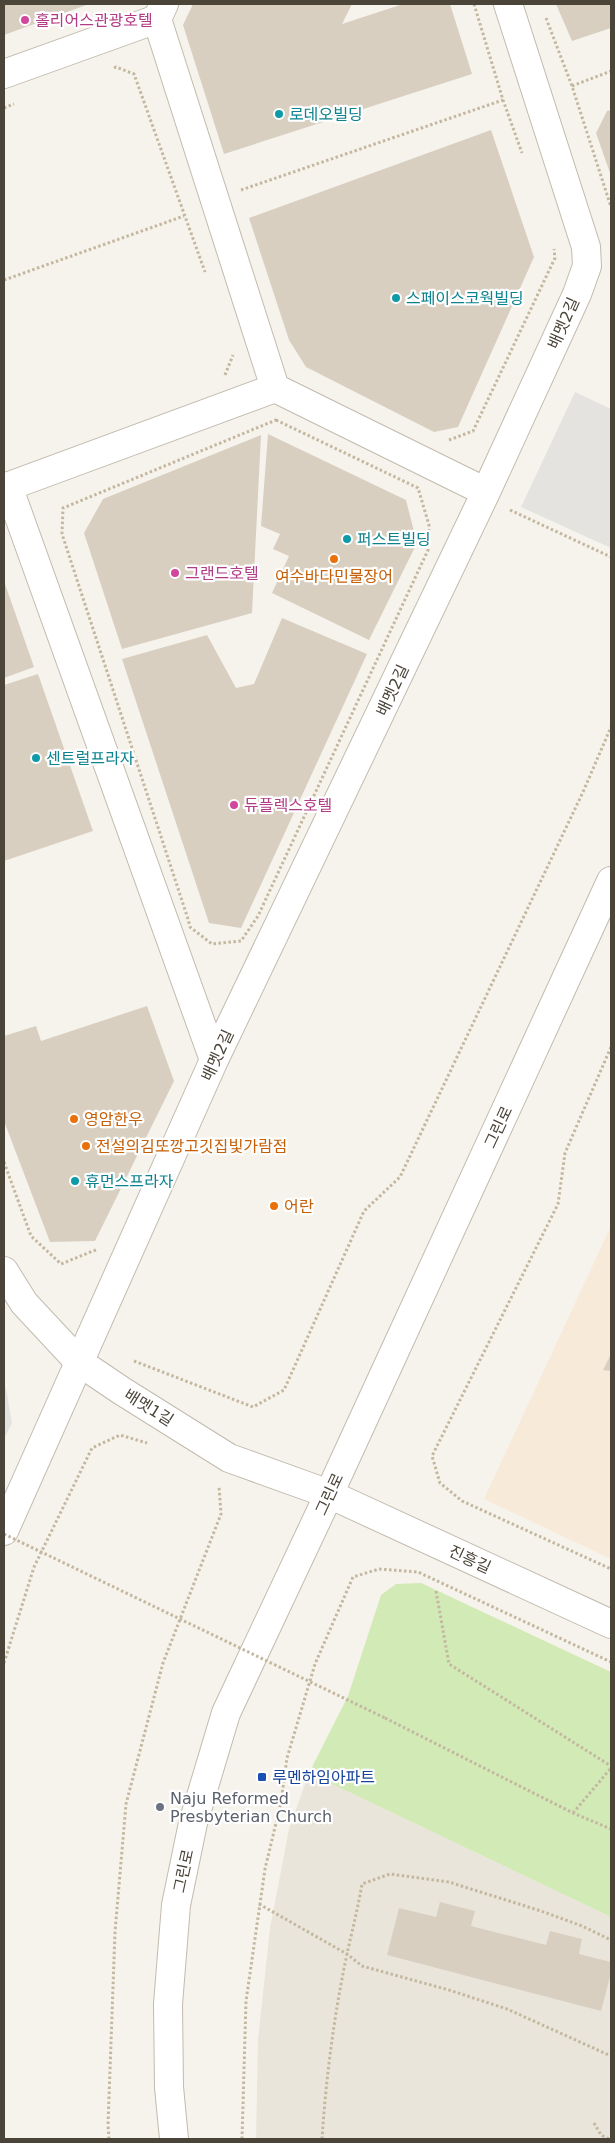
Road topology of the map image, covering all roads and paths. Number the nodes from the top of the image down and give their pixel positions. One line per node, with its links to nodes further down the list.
1 (474, 4): 9 (path)
2 (508, 4): 24 (street, 배멧2길)
3 (160, 11): 7 (street); 21 (street)
4 (544, 13): 8 (path)
5 (107, 71): 15 (path)
6 (611, 71): 8 (path)
7 (4, 74)
8 (572, 86): 14 (path)
9 (503, 100): 12 (path); 13 (path)
10 (22, 101): 11 (path)
11 (4, 108)
12 (523, 154)
13 (233, 193)
14 (611, 207)
15 (184, 216): 17 (path); 18 (path)
16 (553, 243): 22 (path)
17 (4, 280)
18 (208, 281)
19 (234, 351): 20 (path)
20 (222, 382)
21 (275, 388): 23 (street); 24 (street)
22 (443, 442)
23 (6, 487): 31 (street)
24 (486, 492): 31 (street, 배멧2길)
25 (507, 509): 27 (path)
26 (62, 534): 26 (path)
27 (611, 556)
28 (611, 727): 35 (path)
29 (611, 881): 39 (street, 그린로)
30 (611, 1047): 41 (path)
31 (214, 1060): 36 (street, 배멧2길)
32 (4, 1162): 33 (path)
33 (101, 1247)
34 (4, 1271): 36 (street, 배멧1길)
35 (133, 1361)
36 (79, 1362): 39 (street, 배멧1길); 40 (street)
37 (155, 1446): 45 (path)
38 (218, 1481): 54 (path)
39 (329, 1494): 43 (street, 진흥길); 55 (street, 그린로)
40 (4, 1533): 47 (path, bridge)
41 (611, 1569)
42 (436, 1591): 46 (path)
43 (611, 1624)
44 (611, 1662): 49 (path)
45 (4, 1663)
46 (611, 1767): 47 (path)
47 (573, 1813): 48 (path)
48 (611, 1829)
49 (260, 1904): 51 (path); 56 (path)
50 (611, 1940): 51 (path)
51 (347, 1954): 52 (path); 57 (path)
52 (611, 2056)
53 (594, 2123): 58 (path)
54 (109, 2139)
55 (174, 2139)
56 (242, 2139)
57 (322, 2139)
58 (609, 2139)

